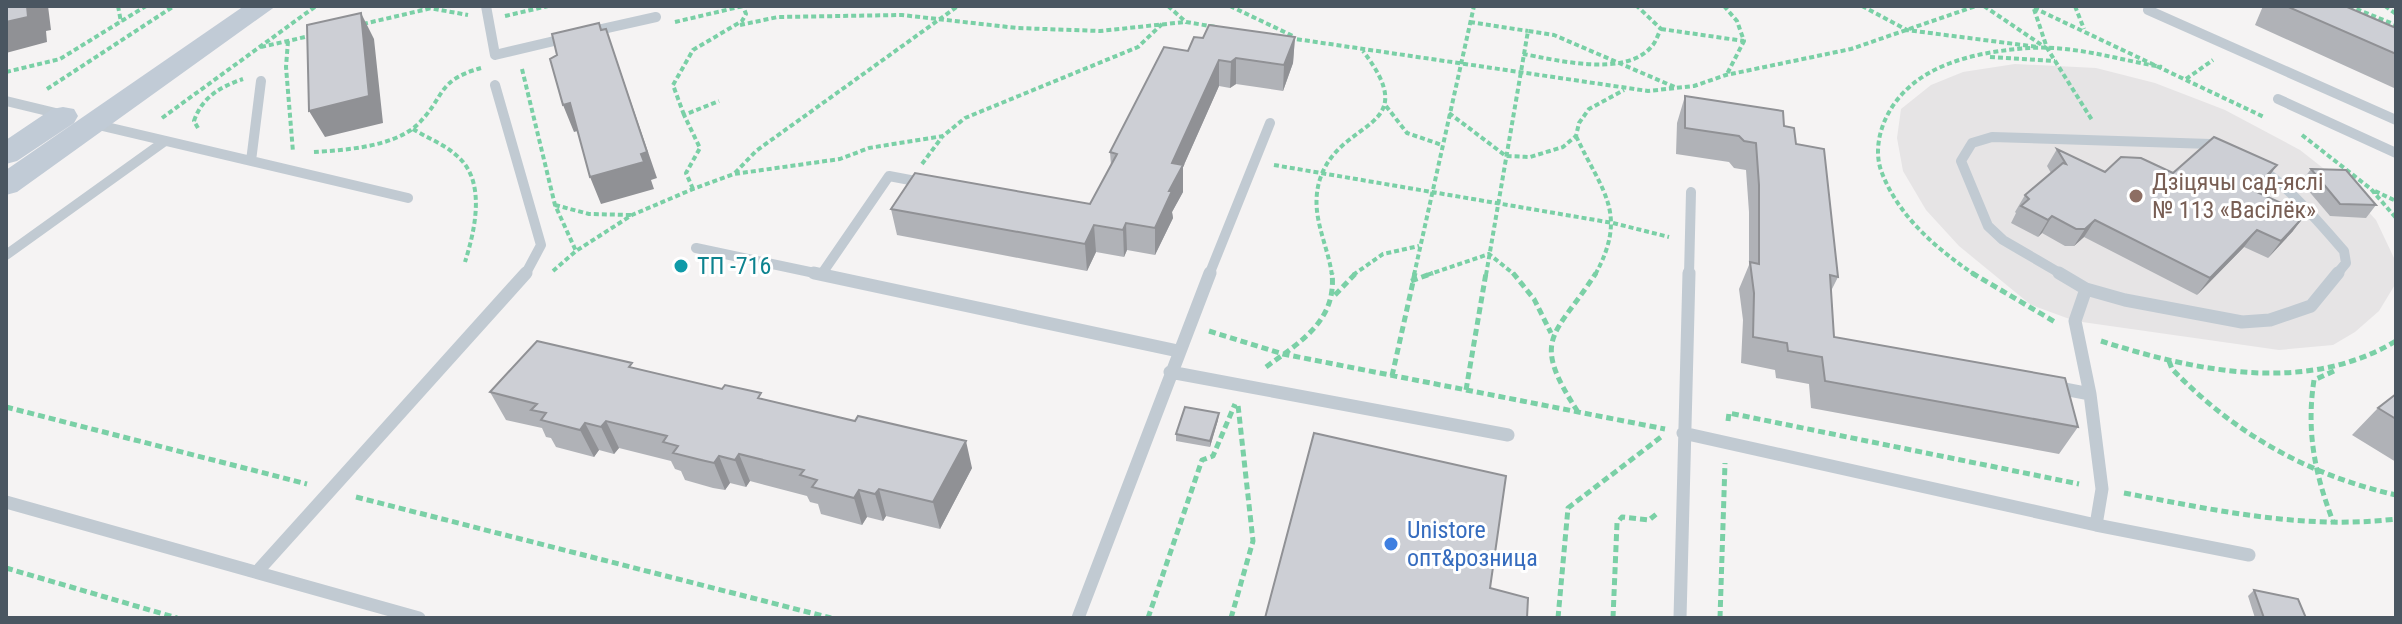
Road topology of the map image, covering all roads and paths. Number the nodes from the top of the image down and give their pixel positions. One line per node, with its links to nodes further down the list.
1 (118, 6): 30 (path)
2 (146, 6): 30 (path)
3 (174, 6): 72 (path)
4 (227, 6): 75 (street)
5 (262, 6): 80 (street)
6 (418, 6): 24 (path)
7 (486, 6): 29 (lane)
8 (548, 6): 29 (path)
9 (743, 6): 33 (path); 36 (path)
10 (958, 6): 28 (path)
11 (1168, 6): 31 (path)
12 (1230, 6): 45 (path)
13 (1474, 6): 32 (path)
14 (1637, 6): 39 (path)
15 (1724, 6): 47 (path)
16 (1862, 6): 40 (path)
17 (1976, 6): 40 (path)
18 (1984, 6): 49 (path)
19 (2013, 6): 23 (path)
20 (2075, 6): 41 (path)
21 (2349, 6): 37 (path)
22 (2385, 6): 26 (path)
23 (2033, 7): 41 (path); 49 (path)
24 (432, 8): 29 (path); 35 (path)
25 (2148, 10): 78 (lane)
26 (2396, 14)
27 (656, 17): 29 (lane)
28 (941, 19): 34 (path); 36 (path); 96 (path)
29 (490, 20)
30 (121, 22): 61 (path)
31 (1186, 22): 34 (path); 38 (path)
32 (1470, 22): 42 (path); 57 (path)
33 (668, 23)
34 (1162, 24): 84 (path)
35 (360, 25)
36 (740, 25): 76 (path)
37 (2396, 25)
38 (1230, 29)
39 (1661, 29): 47 (path); 56 (path)
40 (1907, 30): 49 (path); 63 (path)
41 (2084, 30): 59 (path)
42 (1528, 31): 51 (path); 56 (path)
43 (317, 35): 46 (path)
44 (1274, 36): 45 (path)
45 (1303, 40): 50 (path)
46 (288, 41): 48 (path); 58 (path)
47 (1744, 41): 63 (path)
48 (258, 47)
49 (2047, 48): 52 (path); 54 (path); 59 (path)
50 (1361, 49): 57 (path); 73 (path)
51 (1523, 54): 56 (path); 62 (path)
52 (1973, 56): 54 (path); 125 (path)
53 (520, 58): 108 (path)
54 (2055, 61): 87 (path)
55 (495, 64): 81 (path)
56 (1621, 64): 67 (path)
57 (1460, 65): 62 (path); 74 (path)
58 (286, 67): 60 (path); 89 (path)
59 (2162, 67): 77 (path)
60 (274, 71)
61 (6, 72)
62 (1520, 74): 68 (path); 93 (path)
63 (1726, 75): 67 (path)
64 (249, 78): 83 (path)
65 (261, 81): 94 (lane)
66 (495, 85): 147 (lane)
67 (1678, 88): 68 (path)
68 (1625, 89): 85 (path)
69 (2278, 99): 91 (lane)
70 (6, 101): 72 (lane)
71 (719, 101): 76 (path)
72 (23, 104): 75 (lane)
73 (1386, 106): 88 (path); 97 (path)
74 (1449, 113): 88 (path); 93 (path)
75 (64, 115): 92 (street)
76 (684, 115): 101 (path)
77 (2271, 120)
78 (2396, 120)
79 (1270, 123): 95 (lane)
80 (94, 124): 86 (lane); 99 (street)
81 (413, 129): 90 (path); 118 (path)
82 (2300, 134): 102 (path)
83 (202, 135)
84 (943, 136): 96 (path); 98 (path)
85 (1576, 136): 93 (path); 111 (path)
86 (165, 141): 94 (lane); 117 (lane)
87 (2105, 141): 122 (lane); 122 (lane)
88 (1442, 145): 103 (path)
89 (294, 153)
90 (308, 153)
91 (2396, 153)
92 (6, 154)
93 (1506, 156): 107 (path)
94 (251, 161): 105 (lane)
95 (1255, 162): 97 (path); 124 (lane)
96 (734, 174): 101 (path)
97 (1321, 174): 103 (path); 123 (path)
98 (910, 180): 100 (lane); 119 (lane)
99 (6, 185)
100 (940, 185)
101 (693, 189): 109 (path)
102 (2371, 189): 106 (path); 110 (path)
103 (1431, 192): 107 (path); 113 (path)
104 (1691, 192): 112 (lane)
105 (408, 198)
106 (2396, 201)
107 (1497, 203): 111 (path); 116 (path)
108 (555, 205): 109 (path); 115 (path)
109 (632, 215): 115 (path)
110 (2396, 218)
111 (1613, 223): 112 (path); 126 (path)
112 (1689, 242): 142 (lane)
113 (1419, 246): 121 (path); 123 (path)
114 (696, 248): 119 (lane)
115 (576, 251): 120 (path)
116 (1489, 254): 121 (path); 126 (path); 136 (path)
117 (6, 255)
118 (465, 262)
119 (821, 275): 128 (lane)
120 (543, 279)
121 (1411, 281): 133 (path)
122 (2086, 289): 125 (lane)
123 (1335, 296): 129 (path)
124 (1189, 325): 128 (lane); 129 (path)
125 (2078, 333): 130 (path); 137 (lane)
126 (1551, 334): 140 (path)
127 (2396, 341): 131 (path)
128 (1178, 351): 132 (lane)
129 (1283, 354): 133 (path); 134 (path)
130 (2169, 360): 131 (path); 146 (path)
131 (2351, 363): 146 (path)
132 (1170, 372): 134 (lane); 159 (lane)
133 (1392, 376): 136 (path)
134 (1244, 384): 138 (path); 143 (lane)
135 (2044, 385): 137 (lane)
136 (1466, 390): 140 (path)
137 (2090, 394): 152 (lane)
138 (1237, 400): 160 (path); 161 (path)
139 (6, 407): 147 (path)
140 (1579, 413): 141 (path)
141 (1662, 428): 142 (path); 144 (path)
142 (1683, 433): 152 (lane); 164 (lane)
143 (1508, 435)
144 (1661, 439): 145 (path); 162 (path)
145 (1660, 455)
146 (2314, 470): 148 (path); 151 (path)
147 (332, 491): 155 (lane); 158 (path)
148 (2396, 495)
149 (1659, 500): 163 (path)
150 (6, 502): 155 (lane)
151 (2334, 524)
152 (2096, 525): 153 (lane)
153 (2249, 555)
154 (6, 568): 156 (path)
155 (257, 572): 157 (lane)
156 (177, 618)
157 (419, 618)
158 (831, 618)
159 (1078, 618)
160 (1148, 618)
161 (1231, 618)
162 (1558, 618)
163 (1613, 618)
164 (1680, 618)

